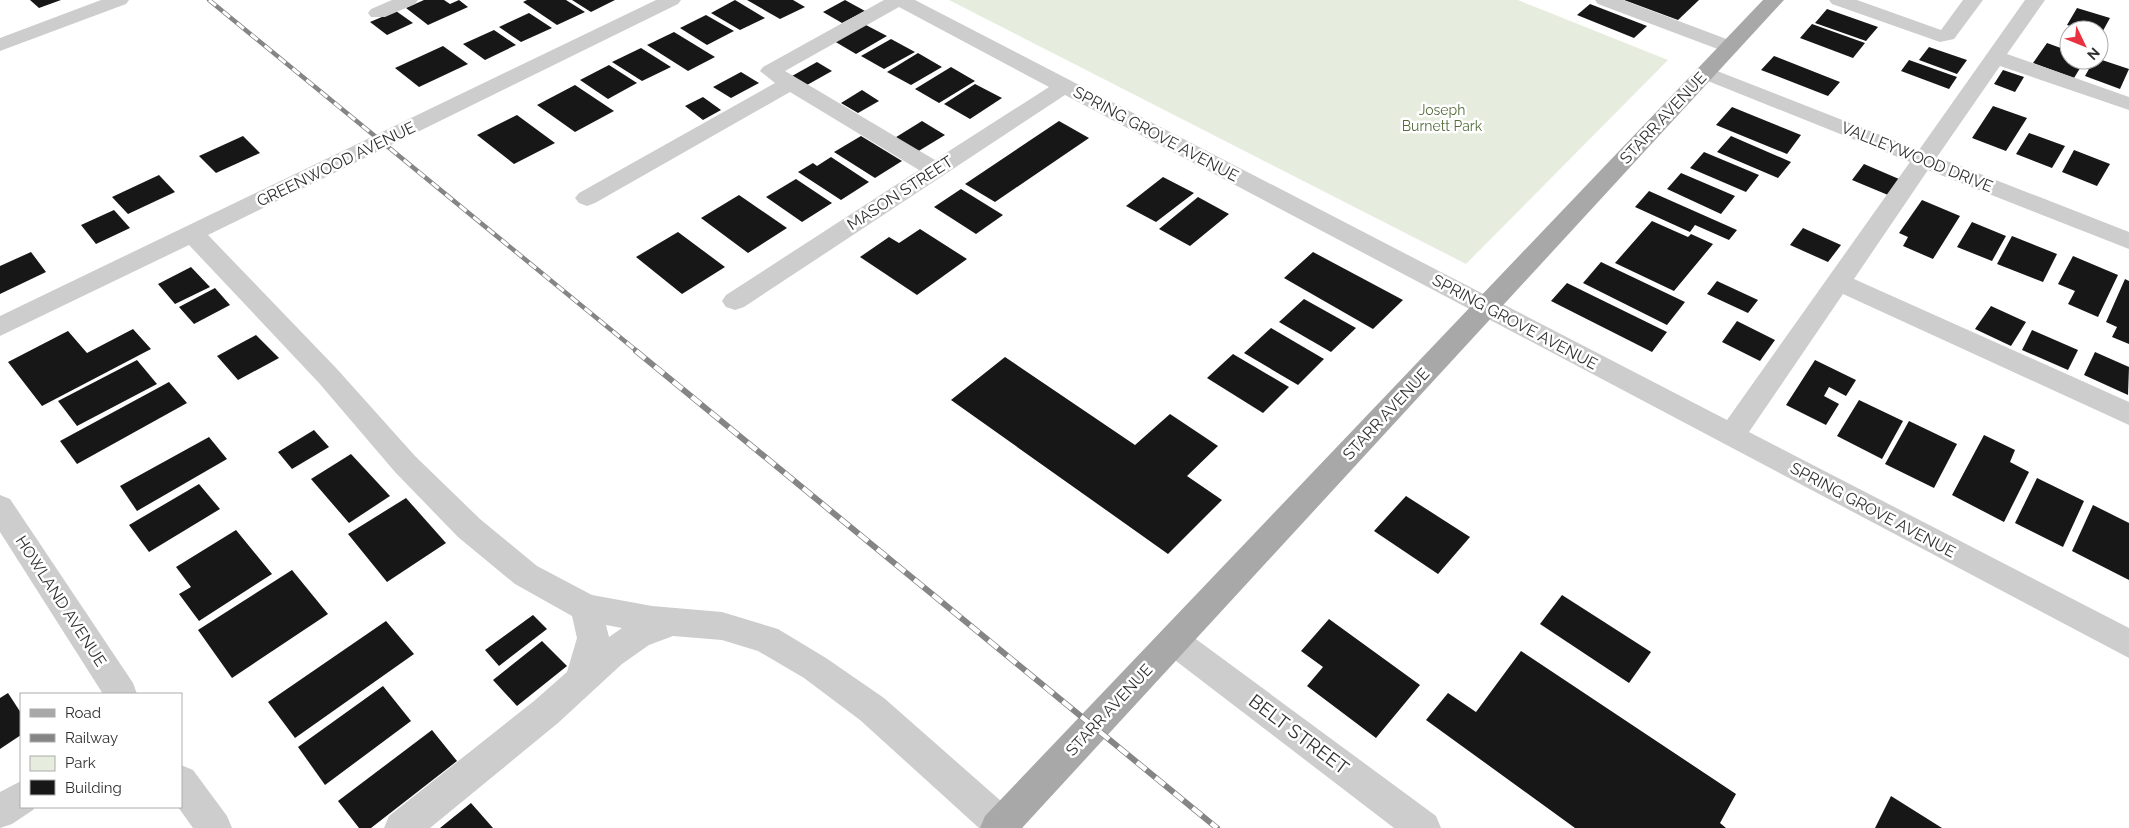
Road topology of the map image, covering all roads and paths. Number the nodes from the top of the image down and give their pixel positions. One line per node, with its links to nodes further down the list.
1 (119, 0): 12 (street)
2 (408, 0): 11 (street)
3 (671, 0): 22 (street, GREENWOOD AVENUE)
4 (899, 0): 16 (street); 17 (street, SPRING GROVE AVENUE)
5 (1605, 0): 13 (street)
6 (1774, 0): 13 (main road, STARR AVENUE)
7 (1839, 0): 10 (street)
8 (1973, 0): 10 (street)
9 (2035, 0): 14 (street)
10 (1876, 6)
11 (378, 13)
12 (0, 45)
13 (1730, 47): 15 (main road, STARR AVENUE)
14 (1995, 57): 18 (street); 19 (street)
15 (1705, 73): 19 (street, VALLEYWOOD DRIVE); 26 (main road, STARR AVENUE)
16 (790, 84): 20 (street); 21 (street)
17 (1064, 86): 20 (street, MASON STREET); 26 (street, SPRING GROVE AVENUE)
18 (2129, 104)
19 (1924, 160): 23 (street, VALLEYWOOD DRIVE); 24 (street)
20 (936, 170): 25 (street, MASON STREET)
21 (587, 198)
22 (192, 233): 27 (street, GREENWOOD AVENUE); 31 (street)
23 (2129, 241)
24 (1838, 282): 28 (street); 29 (street)
25 (735, 301)
26 (1486, 307): 29 (street, SPRING GROVE AVENUE); 33 (main road, STARR AVENUE)
27 (0, 327)
28 (2129, 414)
29 (1731, 436): 34 (street, SPRING GROVE AVENUE)
30 (0, 507): 36 (street, HOWLAND AVENUE)
31 (586, 608): 32 (street); 35 (street)
32 (674, 622): 35 (street); 40 (street)
33 (1174, 641): 40 (main road, STARR AVENUE); 43 (street, BELT STREET)
34 (2129, 644)
35 (581, 680): 42 (street)
36 (120, 693)
37 (182, 783): 41 (street)
38 (20, 799): 39 (street)
39 (0, 812)
40 (1001, 827)
41 (214, 828)
42 (402, 828)
43 (1424, 828)

